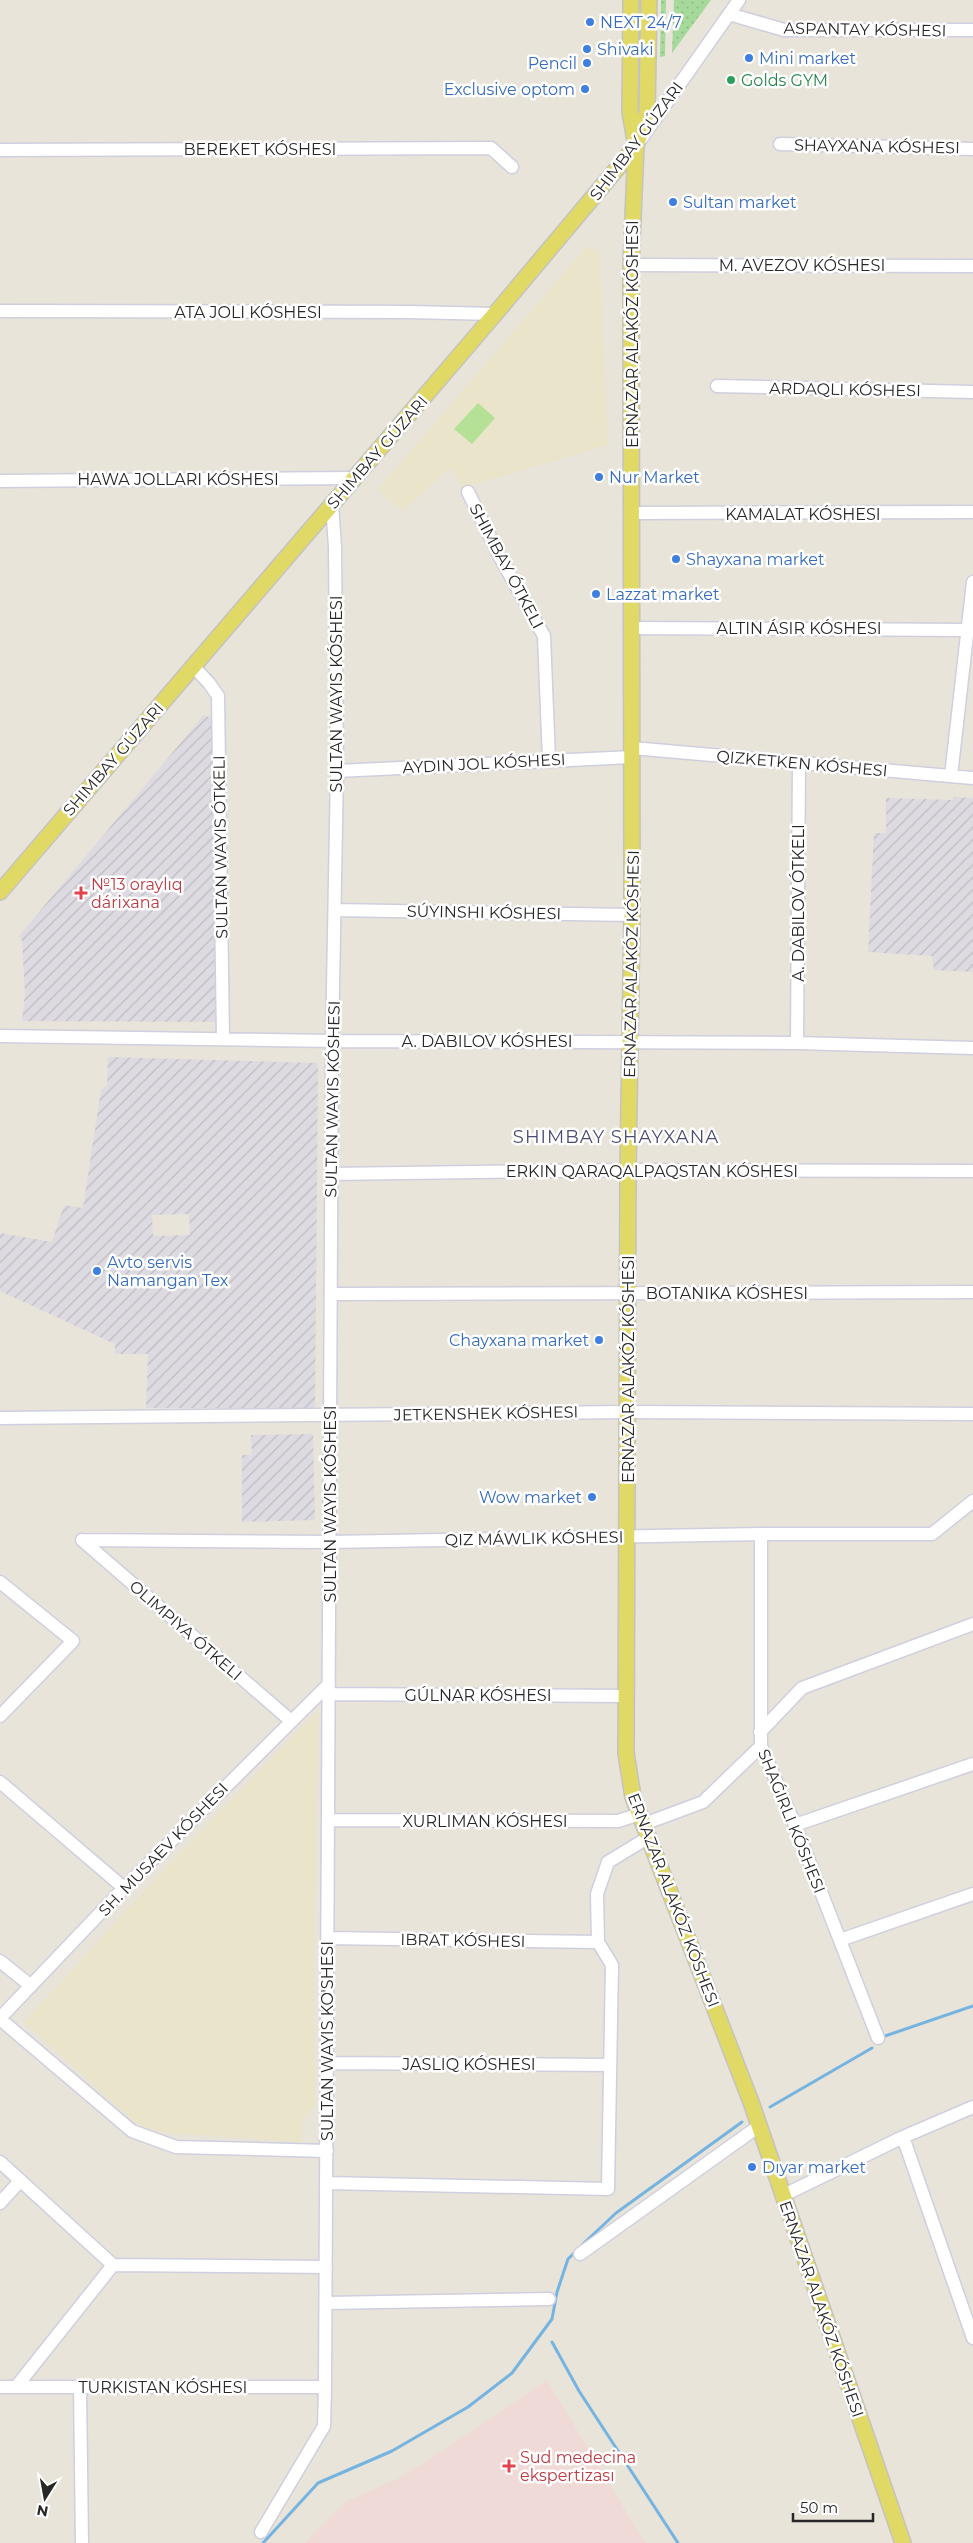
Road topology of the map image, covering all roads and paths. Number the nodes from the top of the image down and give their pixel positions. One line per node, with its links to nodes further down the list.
1 (631, 0): 7 (main road, ERNAZAR ALAKÓZ KÓSHESI)
2 (649, 0): 7 (main road, ERNAZAR ALAKÓZ KÓSHESI)
3 (739, 0): 4 (street)
4 (729, 14): 5 (street, ASPANTAY KÓSHESI); 7 (street)
5 (973, 30)
6 (780, 144): 8 (street, SHAYXANA KÓSHESI)
7 (636, 146): 11 (main road, ERNAZAR ALAKÓZ KÓSHESI); 14 (main road)
8 (973, 149)
9 (0, 150): 10 (street, BEREKET KÓSHESI)
10 (512, 167)
11 (631, 265): 12 (street, M. AVEZOV KÓSHESI); 22 (main road, ERNAZAR ALAKÓZ KÓSHESI)
12 (973, 266)
13 (0, 311): 14 (street)
14 (495, 314): 17 (main road)
15 (717, 386): 16 (street)
16 (973, 392)
17 (355, 478): 18 (street); 20 (main road)
18 (0, 481)
19 (468, 492): 28 (street)
20 (332, 504): 26 (main road); 30 (street, SULTAN WAYIS KO'SHESI)
21 (973, 512): 22 (street, KAMALAT KÓSHESI)
22 (632, 513): 24 (main road, ERNAZAR ALAKÓZ KÓSHESI)
23 (973, 582): 25 (street)
24 (631, 628): 25 (street); 27 (main road, ERNAZAR ALAKÓZ KÓSHESI)
25 (967, 630): 31 (street)
26 (193, 666): 33 (main road); 37 (street)
27 (632, 752): 28 (street); 29 (street); 35 (main road, ERNAZAR ALAKÓZ KÓSHESI)
28 (549, 760): 30 (street)
29 (799, 762): 31 (street); 40 (street, A. DABILOV ÓTKELI)
30 (337, 771): 34 (street, SULTAN WAYIS KO'SHESI)
31 (951, 776): 32 (street)
32 (973, 778)
33 (0, 892)
34 (335, 910): 35 (street, SÚYINSHI KÓSHESI); 38 (street, SULTAN WAYIS KO'SHESI)
35 (632, 915): 39 (main road, ERNAZAR ALAKÓZ KÓSHESI)
36 (0, 1036): 37 (street, A. DABILOV KÓSHESI)
37 (223, 1038): 38 (street, A. DABILOV KÓSHESI)
38 (332, 1041): 39 (street, A. DABILOV KÓSHESI); 44 (street, SULTAN WAYIS KO'SHESI)
39 (630, 1041): 40 (street, A. DABILOV KÓSHESI); 42 (main road, ERNAZAR ALAKÓZ KÓSHESI)
40 (797, 1043): 41 (street, A. DABILOV KÓSHESI)
41 (973, 1048)
42 (628, 1170): 43 (street, ERKIN QARAQALPAQSTAN KÓSHESI); 44 (street, ERKIN QARAQALPAQSTAN KÓSHESI); 47 (main road, ERNAZAR ALAKÓZ KÓSHESI)
43 (973, 1171)
44 (331, 1174): 46 (street, SULTAN WAYIS KO'SHESI)
45 (973, 1292): 47 (street, BOTANIKA KÓSHESI)
46 (331, 1294): 47 (street, BOTANIKA KÓSHESI); 50 (street, SULTAN WAYIS KO'SHESI)
47 (628, 1294): 48 (main road, ERNAZAR ALAKÓZ KÓSHESI)
48 (628, 1412): 49 (street, JETKENSHEK KÓSHESI); 50 (street, JETKENSHEK KÓSHESI); 54 (main road, ERNAZAR ALAKÓZ KÓSHESI)
49 (973, 1414)
50 (330, 1415): 51 (street, JETKENSHEK KÓSHESI); 55 (street, SULTAN WAYIS KO'SHESI)
51 (0, 1418)
52 (973, 1501): 53 (street)
53 (761, 1534): 54 (street); 62 (street)
54 (627, 1536): 55 (street); 59 (main road, ERNAZAR ALAKÓZ KÓSHESI)
55 (330, 1542): 58 (street, SULTAN WAYIS KO'SHESI); 61 (street, OLIMPIYA ÓTKELI)
56 (0, 1582): 60 (street)
57 (973, 1624): 62 (street)
58 (329, 1689): 59 (street, GÚLNAR KÓSHESI); 61 (street, SH. MUSAEV KÓSHESI); 66 (street, SULTAN WAYIS KO'SHESI)
59 (626, 1696): 67 (main road, ERNAZAR ALAKÓZ KÓSHESI)
60 (0, 1716)
61 (290, 1720): 69 (street, SH. MUSAEV KÓSHESI)
62 (760, 1732): 63 (street)
63 (761, 1746): 67 (street); 68 (street)
64 (973, 1764): 68 (street)
65 (0, 1782): 69 (street)
66 (328, 1820): 67 (street, XURLIMAN KÓSHESI); 71 (street, SULTAN WAYIS KO'SHESI)
67 (644, 1825): 73 (street); 81 (main road, ERNAZAR ALAKÓZ KÓSHESI)
68 (795, 1825): 72 (street)
69 (124, 1888): 75 (street, SH. MUSAEV KÓSHESI)
70 (973, 1894): 72 (street)
71 (328, 1938): 73 (street, IBRAT KÓSHESI); 78 (street, SULTAN WAYIS KO'SHESI)
72 (840, 1940): 77 (street)
73 (598, 1942): 79 (street)
74 (0, 1962): 75 (street)
75 (31, 1986): 76 (street, SH. MUSAEV KÓSHESI)
76 (0, 2018): 83 (street)
77 (878, 2038)
78 (327, 2063): 79 (street); 83 (street, SULTAN WAYIS KO'SHESI)
79 (610, 2065): 86 (street)
80 (973, 2106): 82 (street)
81 (759, 2126): 87 (main road, ERNAZAR ALAKÓZ KÓSHESI); 89 (street)
82 (903, 2137): 87 (street); 94 (street)
83 (327, 2151): 86 (street, SULTAN WAYIS KO'SHESI)
84 (0, 2162): 85 (street)
85 (20, 2181): 88 (street); 90 (street)
86 (326, 2183): 91 (street, SULTAN WAYIS KO'SHESI)
87 (782, 2196): 101 (main road, ERNAZAR ALAKÓZ KÓSHESI)
88 (0, 2203)
89 (580, 2254)
90 (114, 2265): 91 (street); 96 (street)
91 (326, 2267): 93 (street, SULTAN WAYIS KO'SHESI)
92 (549, 2299): 93 (street)
93 (326, 2302): 98 (street, SULTAN WAYIS KO'SHESI)
94 (973, 2338)
95 (0, 2387): 96 (street, TURKISTAN KÓSHESI)
96 (16, 2387): 97 (street, TURKISTAN KÓSHESI)
97 (80, 2387): 98 (street, TURKISTAN KÓSHESI); 100 (street)
98 (325, 2387): 99 (street)
99 (260, 2532)
100 (82, 2543)
101 (903, 2543)

